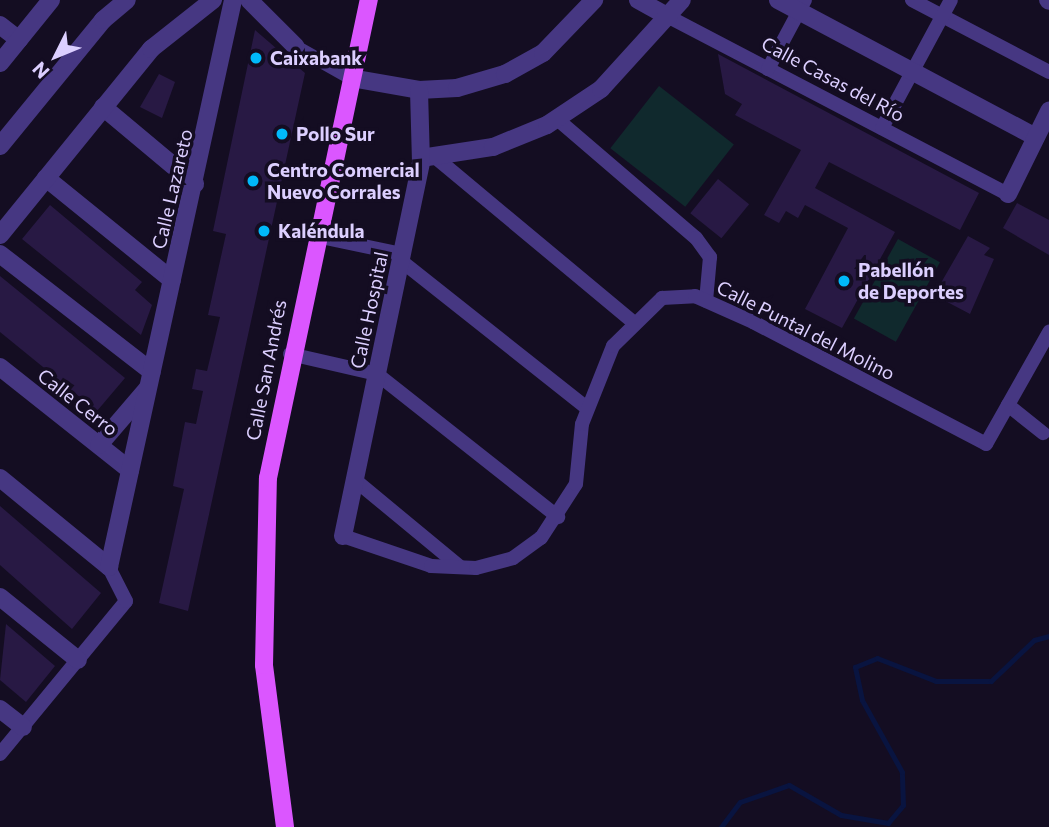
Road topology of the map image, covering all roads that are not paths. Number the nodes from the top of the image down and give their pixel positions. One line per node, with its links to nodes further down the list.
1 (51, 0): 17 (street)
2 (127, 0): 30 (street)
3 (213, 0): 25 (street)
4 (233, 0): 33 (street, Calle Lazareto)
5 (249, 0): 18 (street)
6 (594, 0): 24 (street)
7 (638, 0): 15 (street, Calle Casas del Río)
8 (681, 0): 15 (street)
9 (778, 0): 13 (street)
10 (912, 0): 14 (street)
11 (951, 0): 14 (street)
12 (371, 2): 23 (main road, Calle San Andrés)
13 (802, 6): 20 (street); 21 (street)
14 (943, 16): 21 (street); 22 (street)
15 (669, 17): 20 (street, Calle Casas del Río); 27 (street)
16 (0, 25): 17 (street)
17 (19, 40): 19 (street)
18 (296, 47): 23 (street)
19 (0, 63)
20 (768, 69): 28 (street, Calle Casas del Río)
21 (913, 72): 28 (street); 29 (street)
22 (1049, 72)
23 (351, 78): 24 (street); 36 (main road, Calle San Andrés)
24 (419, 90): 31 (street, Calle Hospital)
25 (103, 107): 32 (street); 33 (street)
26 (1049, 111): 29 (street)
27 (557, 119): 31 (street); 40 (street)
28 (882, 128): 34 (street, Calle Casas del Río)
29 (1036, 137): 34 (street)
30 (0, 146)
31 (428, 158): 38 (street, Calle Hospital); 41 (street)
32 (46, 178): 35 (street); 39 (street)
33 (195, 184): 39 (street, Calle Lazareto)
34 (1008, 194)
35 (0, 235)
36 (316, 236): 38 (street); 43 (main road, Calle San Andrés)
37 (0, 254): 46 (street)
38 (401, 257): 45 (street, Calle Hospital); 48 (street)
39 (172, 280): 46 (street, Calle Lazareto)
40 (706, 301): 41 (street, Calle Puntal del Molino); 47 (street, Calle Puntal del Molino)
41 (633, 322): 48 (street, Calle Puntal del Molino)
42 (1049, 331): 47 (street, Calle Puntal del Molino)
43 (290, 354): 45 (street); 63 (main road, Calle San Andrés)
44 (0, 367): 50 (street, Calle Cerro)
45 (377, 374): 53 (street, Calle Hospital); 54 (street)
46 (150, 379): 50 (street, Calle Lazareto); 51 (street, Calle Lazareto)
47 (1008, 405): 49 (street)
48 (587, 408): 54 (street, Calle Puntal del Molino)
49 (1043, 433)
50 (99, 445): 51 (street, Calle Cerro)
51 (130, 470): 56 (street, Calle Lazareto)
52 (0, 478): 56 (street)
53 (355, 480): 55 (street, Calle Hospital); 57 (street)
54 (558, 517): 57 (street, Calle Puntal del Molino)
55 (343, 536): 57 (street, Calle Puntal del Molino)
56 (109, 567): 59 (street)
57 (460, 567)
58 (0, 597): 59 (street)
59 (78, 660): 61 (street)
60 (0, 709): 61 (street)
61 (23, 727): 62 (street)
62 (0, 754)
63 (285, 827)

